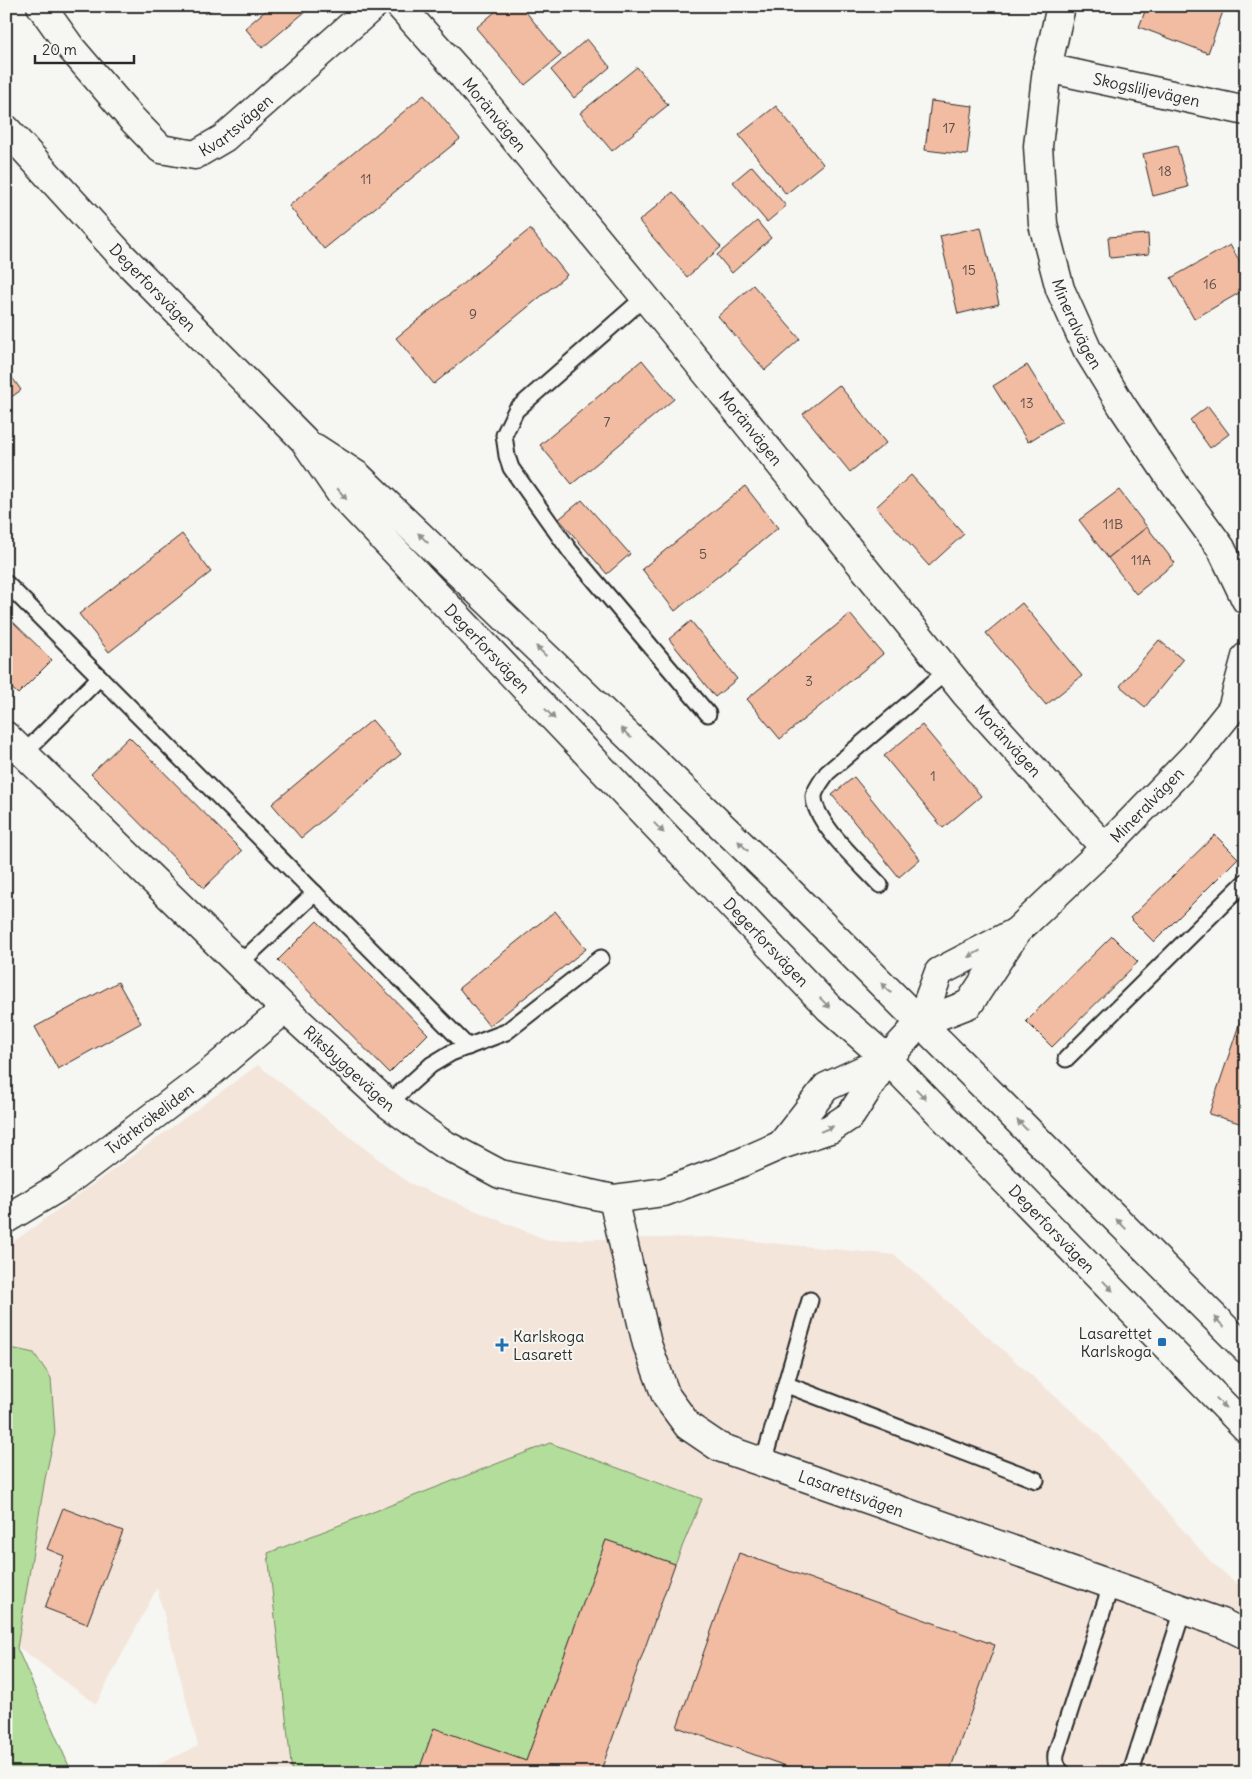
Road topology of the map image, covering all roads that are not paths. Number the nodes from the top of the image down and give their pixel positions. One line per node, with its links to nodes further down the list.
1 (41, 6): 2 (street, Kvartsvägen)
2 (373, 6)
3 (400, 6): 8 (street, Moränvägen)
4 (1061, 6): 5 (street, Mineralvägen)
5 (1048, 68): 6 (street, Skogsliljevägen); 11 (street, Mineralvägen)
6 (1246, 111)
7 (6, 129): 9 (street, Degerforsvägen)
8 (645, 297): 13 (street, Moränvägen); 16 (lane)
9 (304, 440): 26 (street, Degerforsvägen, one-way to 9); 29 (street, Degerforsvägen, one-way to 29)
10 (6, 582): 14 (lane)
11 (1246, 600)
12 (1246, 657): 15 (street, Mineralvägen)
13 (947, 671): 18 (street, Moränvägen); 20 (lane)
14 (100, 677): 17 (lane); 21 (lane)
15 (1240, 700): 18 (street, Mineralvägen)
16 (708, 714)
17 (15, 745): 24 (street, Riksbyggevägen)
18 (1105, 848): 22 (street, Mineralvägen)
19 (1246, 881): 28 (lane)
20 (880, 885)
21 (315, 893): 24 (lane); 27 (lane)
22 (1017, 931): 26 (street, Mineralvägen); 26 (street, Mineralvägen, one-way to 26)
23 (601, 958): 27 (lane)
24 (239, 964): 25 (street, Riksbyggevägen)
25 (285, 1009): 30 (street, Riksbyggevägen); 33 (street, Tvärkrökeliden)
26 (920, 1022): 29 (street); 35 (street, Degerforsvägen, one-way to 26)
27 (468, 1047): 30 (lane)
28 (1066, 1058)
29 (888, 1059): 31 (street, Riksbyggevägen); 31 (street, Riksbyggevägen, one-way to 29); 37 (street, Degerforsvägen, one-way to 37)
30 (388, 1104): 32 (street, Riksbyggevägen)
31 (781, 1145): 32 (street, Riksbyggevägen)
32 (613, 1198): 38 (street, Lasarettsvägen)
33 (6, 1219)
34 (810, 1300): 36 (lane)
35 (1246, 1349)
36 (787, 1385): 38 (lane); 39 (lane)
37 (1246, 1428)
38 (764, 1463): 40 (street, Lasarettsvägen)
39 (1036, 1480)
40 (1112, 1585): 41 (street, Lasarettsvägen); 43 (lane)
41 (1183, 1610): 42 (street, Lasarettsvägen); 44 (lane)
42 (1246, 1635)
43 (1063, 1773)
44 (1129, 1773)

